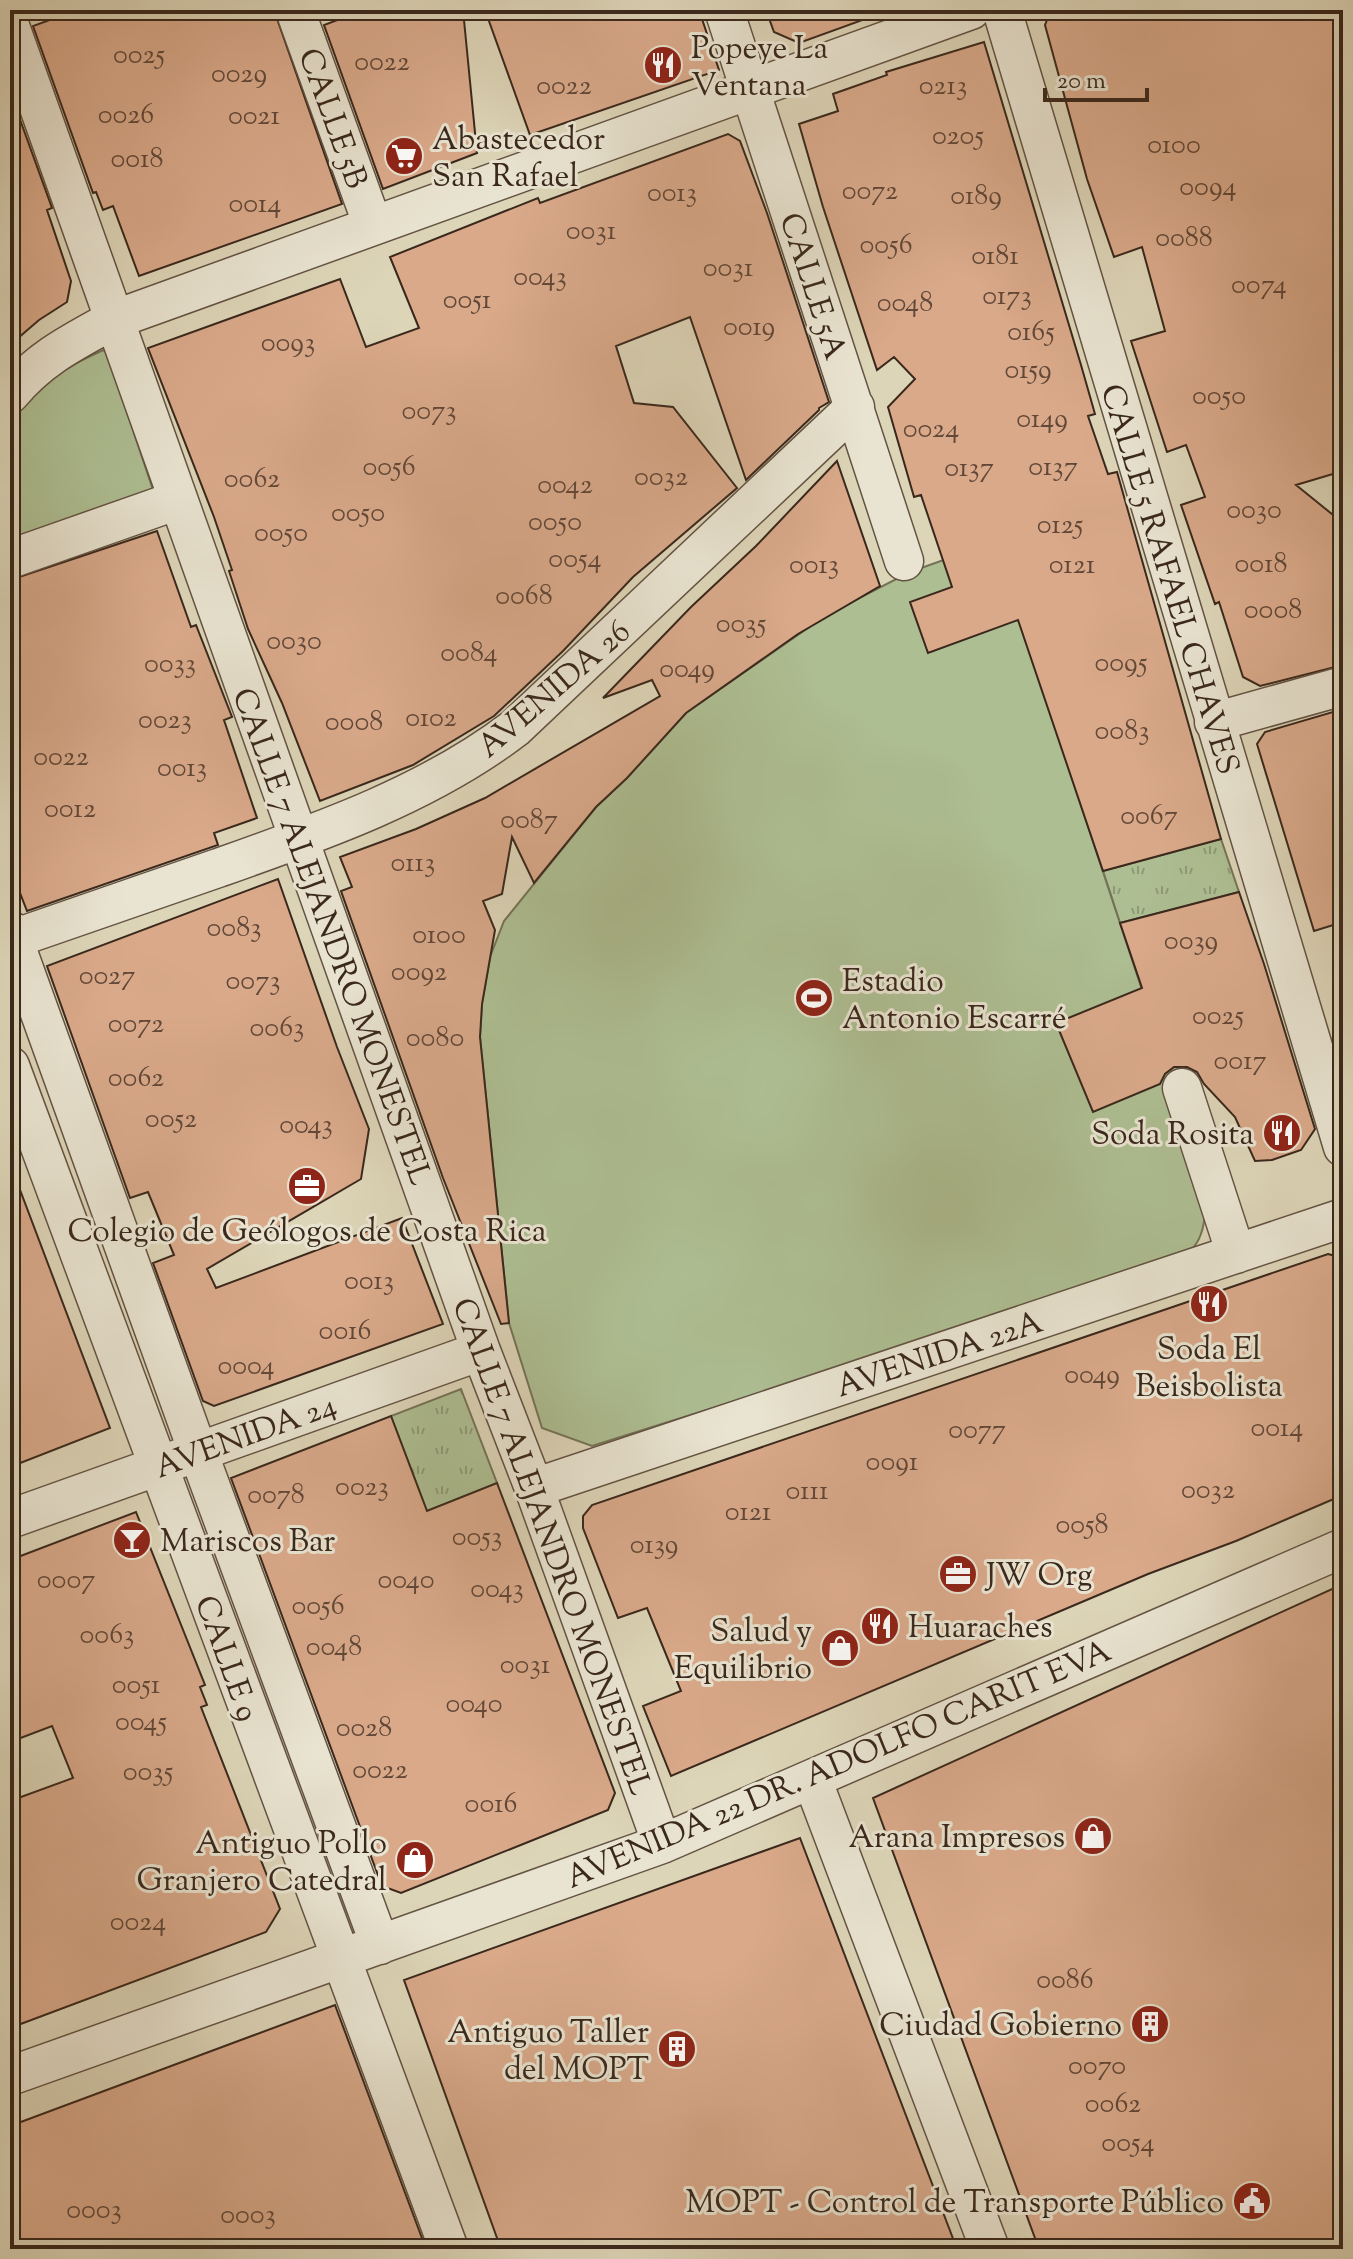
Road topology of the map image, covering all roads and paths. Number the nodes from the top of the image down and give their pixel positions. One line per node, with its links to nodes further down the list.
1 (19, 10): 6 (street)
2 (295, 10): 9 (street, CALLE 5B)
3 (724, 10): 8 (street, CALLE 5A)
4 (971, 10): 8 (street)
5 (1002, 10): 17 (street, CALLE 5 RAFAEL CHAVES)
6 (10, 13)
7 (10, 26): 10 (street, CALLE 7 ALEJANDRO MONESTEL)
8 (748, 88): 9 (street); 12 (street, CALLE 5A)
9 (373, 226): 10 (street)
10 (113, 320): 11 (street); 13 (street, CALLE 7 ALEJANDRO MONESTEL)
11 (10, 394)
12 (855, 407): 15 (street, CALLE 5A); 18 (street, AVENIDA 26)
13 (178, 500): 14 (street); 18 (street, CALLE 7 ALEJANDRO MONESTEL)
14 (10, 559)
15 (904, 561)
16 (1343, 686): 17 (street)
17 (1214, 722): 22 (street, CALLE 5 RAFAEL CHAVES)
18 (298, 840): 19 (street, AVENIDA 26); 25 (street, CALLE 7 ALEJANDRO MONESTEL)
19 (11, 936): 26 (street, CALLE 9)
20 (10, 1066): 27 (street, CALLE 9)
21 (1182, 1088): 24 (street)
22 (1343, 1147)
23 (1343, 1218): 24 (street, AVENIDA 22A)
24 (1236, 1254): 28 (street, AVENIDA 22A)
25 (481, 1351): 26 (street, AVENIDA 24); 28 (street, CALLE 7 ALEJANDRO MONESTEL)
26 (198, 1452): 27 (street, AVENIDA 24); 33 (street, CALLE 9)
27 (157, 1467): 29 (street, AVENIDA 24); 34 (street, CALLE 9)
28 (534, 1488): 32 (street, CALLE 7 ALEJANDRO MONESTEL)
29 (10, 1519)
30 (1343, 1548): 31 (street, AVENIDA 22 DR. ADOLFO CARIT EVA)
31 (812, 1779): 32 (street, AVENIDA 22 DR. ADOLFO CARIT EVA); 37 (street)
32 (662, 1844): 33 (street, AVENIDA 22 DR. ADOLFO CARIT EVA)
33 (380, 1945): 34 (street, AVENIDA 22 DR. ADOLFO CARIT EVA)
34 (340, 1959): 35 (street, AVENIDA 22 DR. ADOLFO CARIT EVA); 36 (street, CALLE 9)
35 (10, 2076)
36 (449, 2249)
37 (990, 2249)

